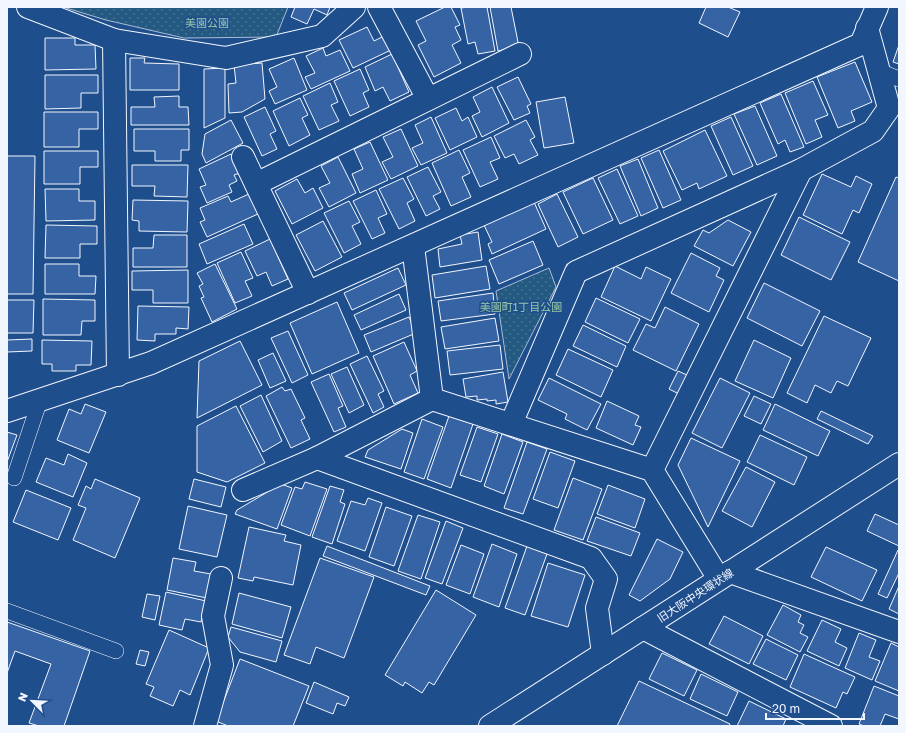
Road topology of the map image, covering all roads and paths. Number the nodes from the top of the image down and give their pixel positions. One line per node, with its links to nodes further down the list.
1 (28, 7): 6 (street)
2 (354, 7): 6 (street)
3 (380, 7): 10 (street)
4 (877, 7): 5 (street)
5 (868, 28): 8 (street); 14 (street)
6 (114, 40): 16 (street)
7 (520, 54): 10 (street)
8 (879, 71): 9 (lane); 12 (street)
9 (899, 79)
10 (428, 99): 13 (street)
11 (243, 157): 13 (street)
12 (801, 170): 20 (street); 23 (street)
13 (256, 184): 15 (street)
14 (413, 246): 15 (street); 17 (street)
15 (308, 293): 16 (street)
16 (118, 375): 18 (street)
17 (432, 399): 20 (street); 21 (street)
18 (40, 400): 19 (street); 24 (lane)
19 (7, 411)
20 (510, 424): 23 (street)
21 (317, 458): 25 (street); 32 (street)
22 (899, 464): 26 (street, 旧大阪中央環状線)
23 (652, 470): 26 (street)
24 (14, 478)
25 (243, 490)
26 (724, 576): 29 (street, 旧大阪中央環状線); 30 (street)
27 (221, 578): 34 (street)
28 (7, 611): 31 (lane)
29 (643, 628): 32 (street, 旧大阪中央環状線); 33 (street)
30 (899, 632)
31 (116, 652)
32 (603, 654): 35 (street, 旧大阪中央環状線)
33 (822, 724)
34 (205, 726)
35 (490, 726)

